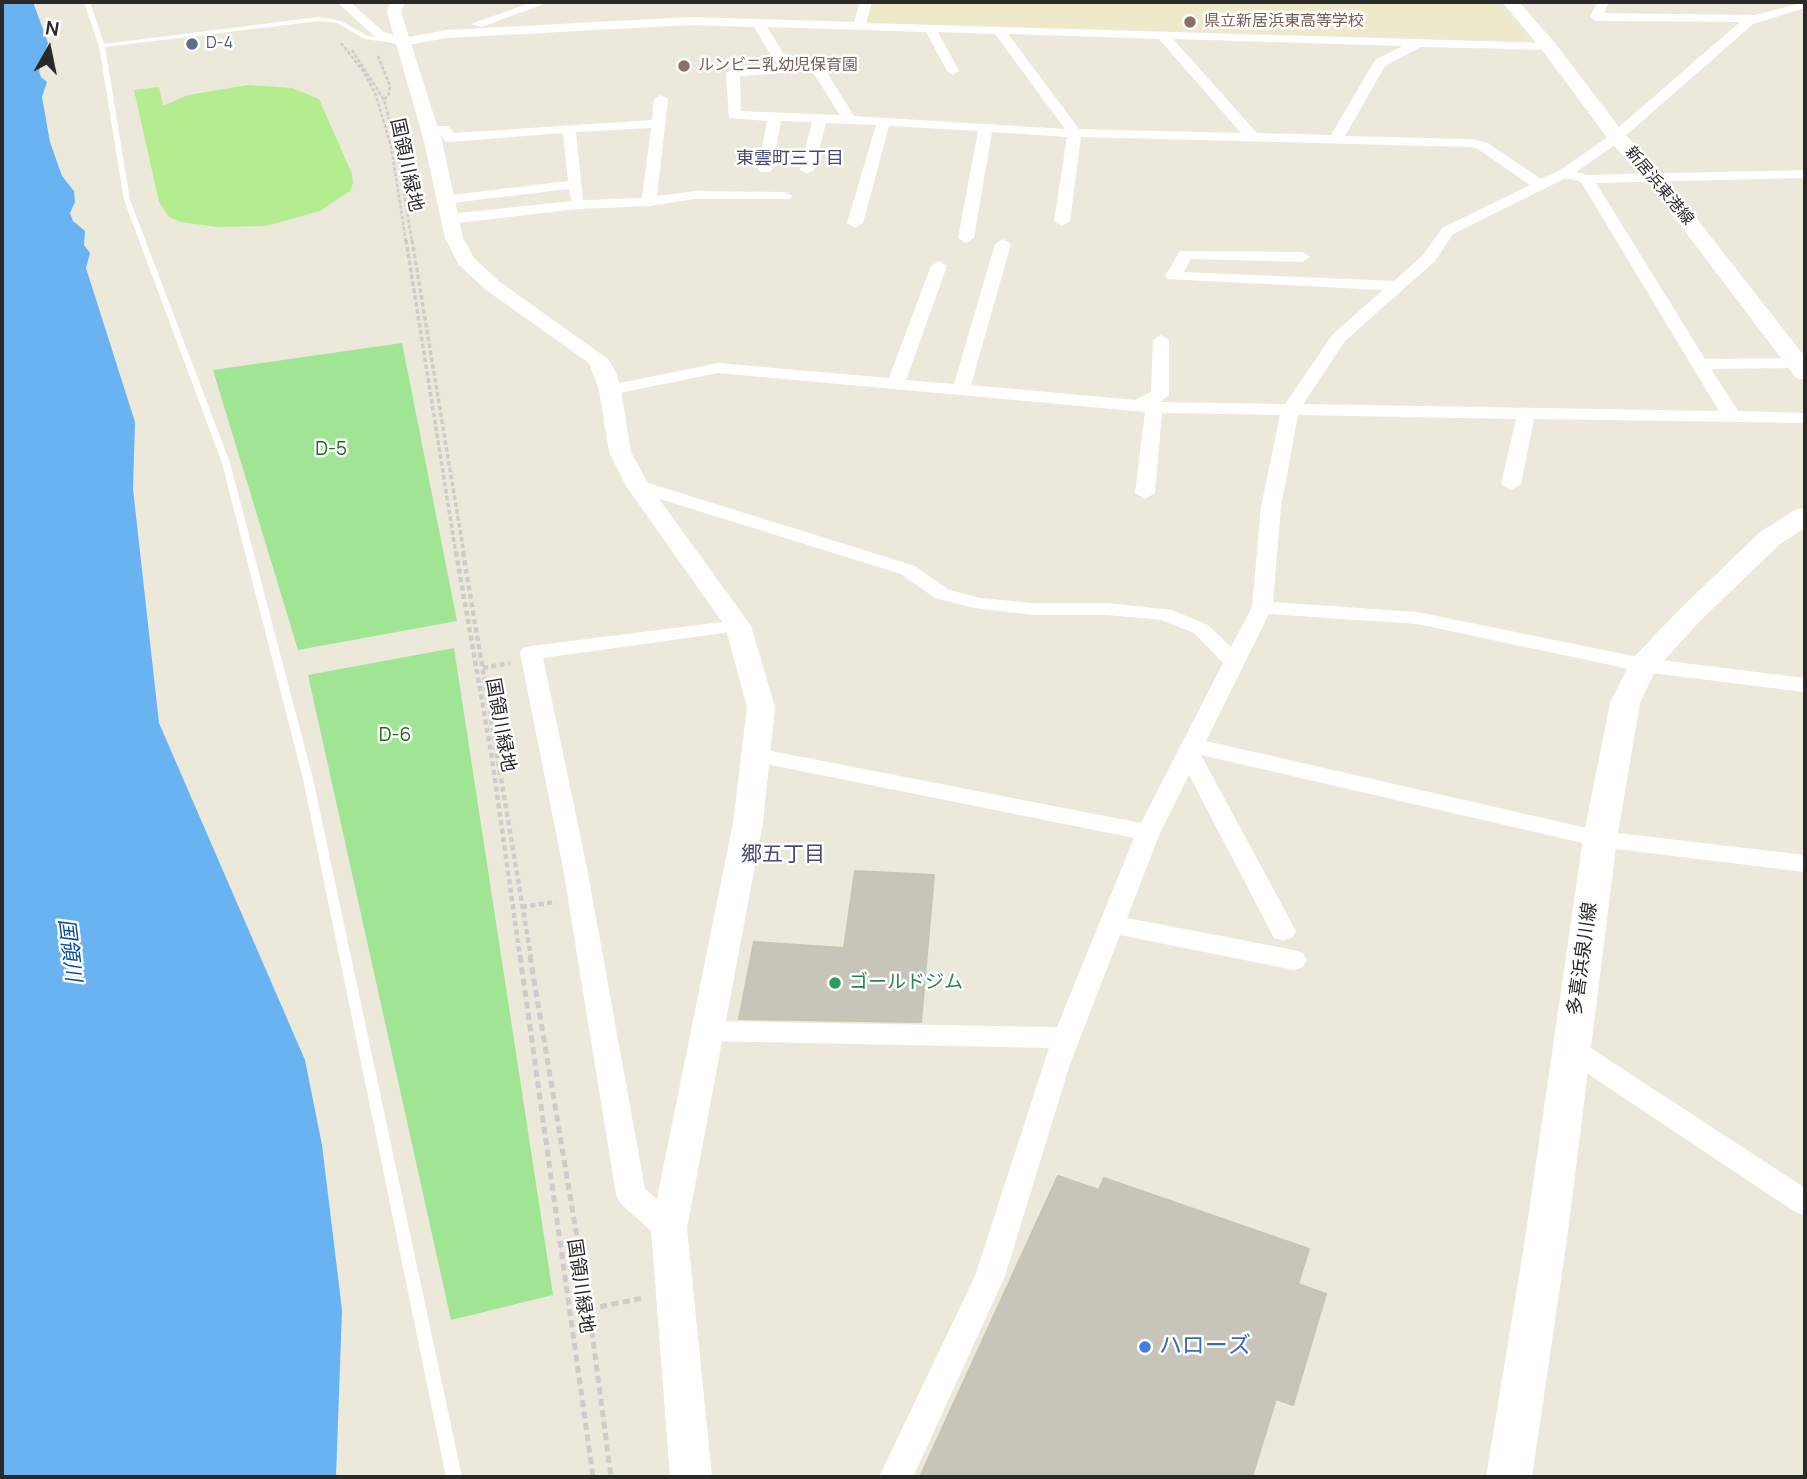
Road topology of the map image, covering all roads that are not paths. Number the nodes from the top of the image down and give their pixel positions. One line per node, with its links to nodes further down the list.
1 (88, 2): 20 (lane)
2 (343, 2): 18 (street)
3 (398, 2): 18 (street)
4 (544, 2): 16 (street)
5 (866, 2): 13 (street)
6 (1510, 2): 21 (main road, 新居浜東港線)
7 (1603, 2): 10 (street)
8 (1652, 2): 10 (street)
9 (1805, 4): 11 (street)
10 (1650, 18): 11 (street)
11 (1755, 19): 34 (street)
12 (758, 23): 13 (street); 16 (street); 22 (street)
13 (859, 26): 14 (street)
14 (929, 28): 15 (street); 23 (street)
15 (998, 29): 17 (street); 33 (street)
16 (447, 34): 18 (street)
17 (1161, 34): 19 (street); 35 (street)
18 (402, 42): 20 (lane); 32 (street)
19 (1421, 42): 21 (street); 36 (street)
20 (102, 46): 89 (lane)
21 (1549, 47): 34 (main road, 新居浜東港線)
22 (811, 66): 25 (street); 27 (street)
23 (953, 71)
24 (661, 99): 29 (street)
25 (775, 116): 26 (street); 37 (street)
26 (820, 118): 27 (street); 38 (street)
27 (849, 119): 28 (street)
28 (884, 120): 30 (street); 50 (street)
29 (657, 124): 31 (street); 46 (street)
30 (986, 127): 33 (street); 51 (street)
31 (569, 128): 32 (street); 43 (street)
32 (429, 129): 48 (street)
33 (1075, 134): 35 (street); 49 (street)
34 (1615, 135): 39 (street); 41 (main road, 新居浜東港線)
35 (1253, 138): 36 (street)
36 (1335, 139): 44 (street)
37 (765, 169)
38 (807, 170)
39 (1565, 173): 42 (street); 44 (street)
40 (1805, 174): 41 (street)
41 (1654, 177): 42 (street); 58 (main road, 新居浜東港線)
42 (1586, 179): 57 (street)
43 (576, 184): 47 (street); 48 (street)
44 (1540, 185): 55 (street)
45 (785, 196): 46 (street)
46 (649, 202): 47 (street)
47 (578, 205): 48 (street)
48 (446, 210): 61 (street)
49 (1062, 221)
50 (855, 223)
51 (966, 238)
52 (1003, 244): 60 (street)
53 (1302, 257): 55 (street)
54 (939, 266): 59 (street)
55 (1398, 286): 63 (street)
56 (1161, 340): 62 (street)
57 (1700, 363): 58 (street); 65 (street)
58 (1801, 368)
59 (896, 384): 60 (street); 61 (street)
60 (961, 389): 62 (street)
61 (610, 390): 68 (street)
62 (1145, 407): 63 (street); 69 (street)
63 (1290, 410): 64 (street); 71 (street)
64 (1526, 413): 65 (street); 67 (street)
65 (1732, 417): 66 (street)
66 (1805, 418)
67 (1511, 484)
68 (638, 486): 72 (street); 73 (street)
69 (1145, 493)
70 (1805, 516): 74 (main road, 多喜浜泉川線)
71 (1262, 607): 73 (street); 74 (street)
72 (738, 626): 77 (street); 88 (street)
73 (1234, 662): 76 (street)
74 (1643, 665): 75 (street); 79 (main road, 多喜浜泉川線)
75 (1805, 685)
76 (1190, 749): 78 (street); 79 (street); 82 (street)
77 (756, 755): 78 (street); 84 (street)
78 (1148, 833): 81 (street)
79 (1600, 839): 80 (street); 86 (main road, 多喜浜泉川線)
80 (1805, 864)
81 (1112, 925): 83 (street); 85 (street)
82 (1283, 931)
83 (1294, 960)
84 (708, 1031): 85 (street); 88 (street)
85 (1066, 1038): 91 (street)
86 (1570, 1048): 87 (street); 92 (main road, 多喜浜泉川線)
87 (1805, 1203)
88 (669, 1228): 90 (street)
89 (454, 1477)
90 (691, 1477)
91 (896, 1477)
92 (1509, 1477)

